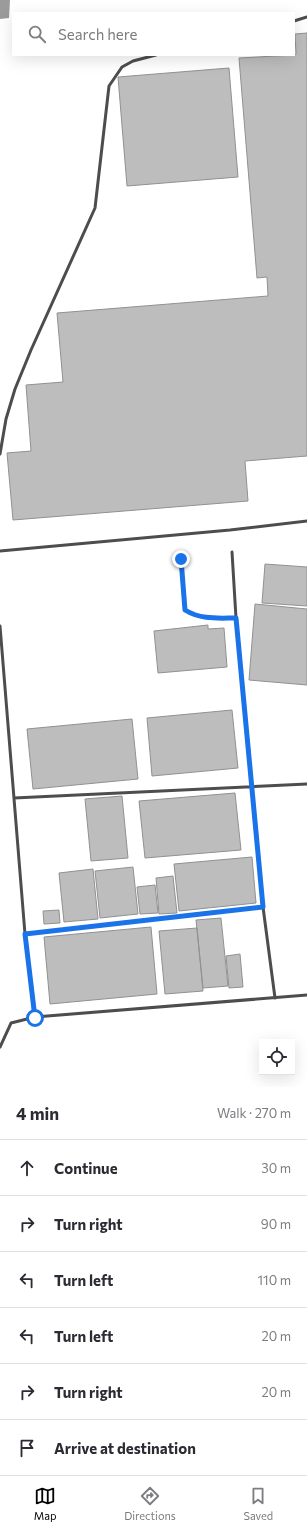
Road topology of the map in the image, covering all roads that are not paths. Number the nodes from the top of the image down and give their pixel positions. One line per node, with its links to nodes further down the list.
1 (307, 17): 2 (lane)
2 (295, 20)
3 (152, 56): 4 (lane)
4 (0, 454)
5 (307, 521): 6 (lane)
6 (0, 551)
7 (232, 552): 9 (lane)
8 (181, 559): 9 (lane)
9 (236, 618): 12 (lane)
10 (0, 626): 13 (lane)
11 (307, 784): 12 (lane)
12 (252, 787): 13 (lane); 14 (lane)
13 (14, 798): 15 (lane)
14 (263, 907): 15 (lane); 17 (lane)
15 (25, 934): 18 (lane)
16 (307, 995): 17 (lane)
17 (275, 998): 18 (lane)
18 (35, 1018): 19 (lane)
19 (0, 1047)

